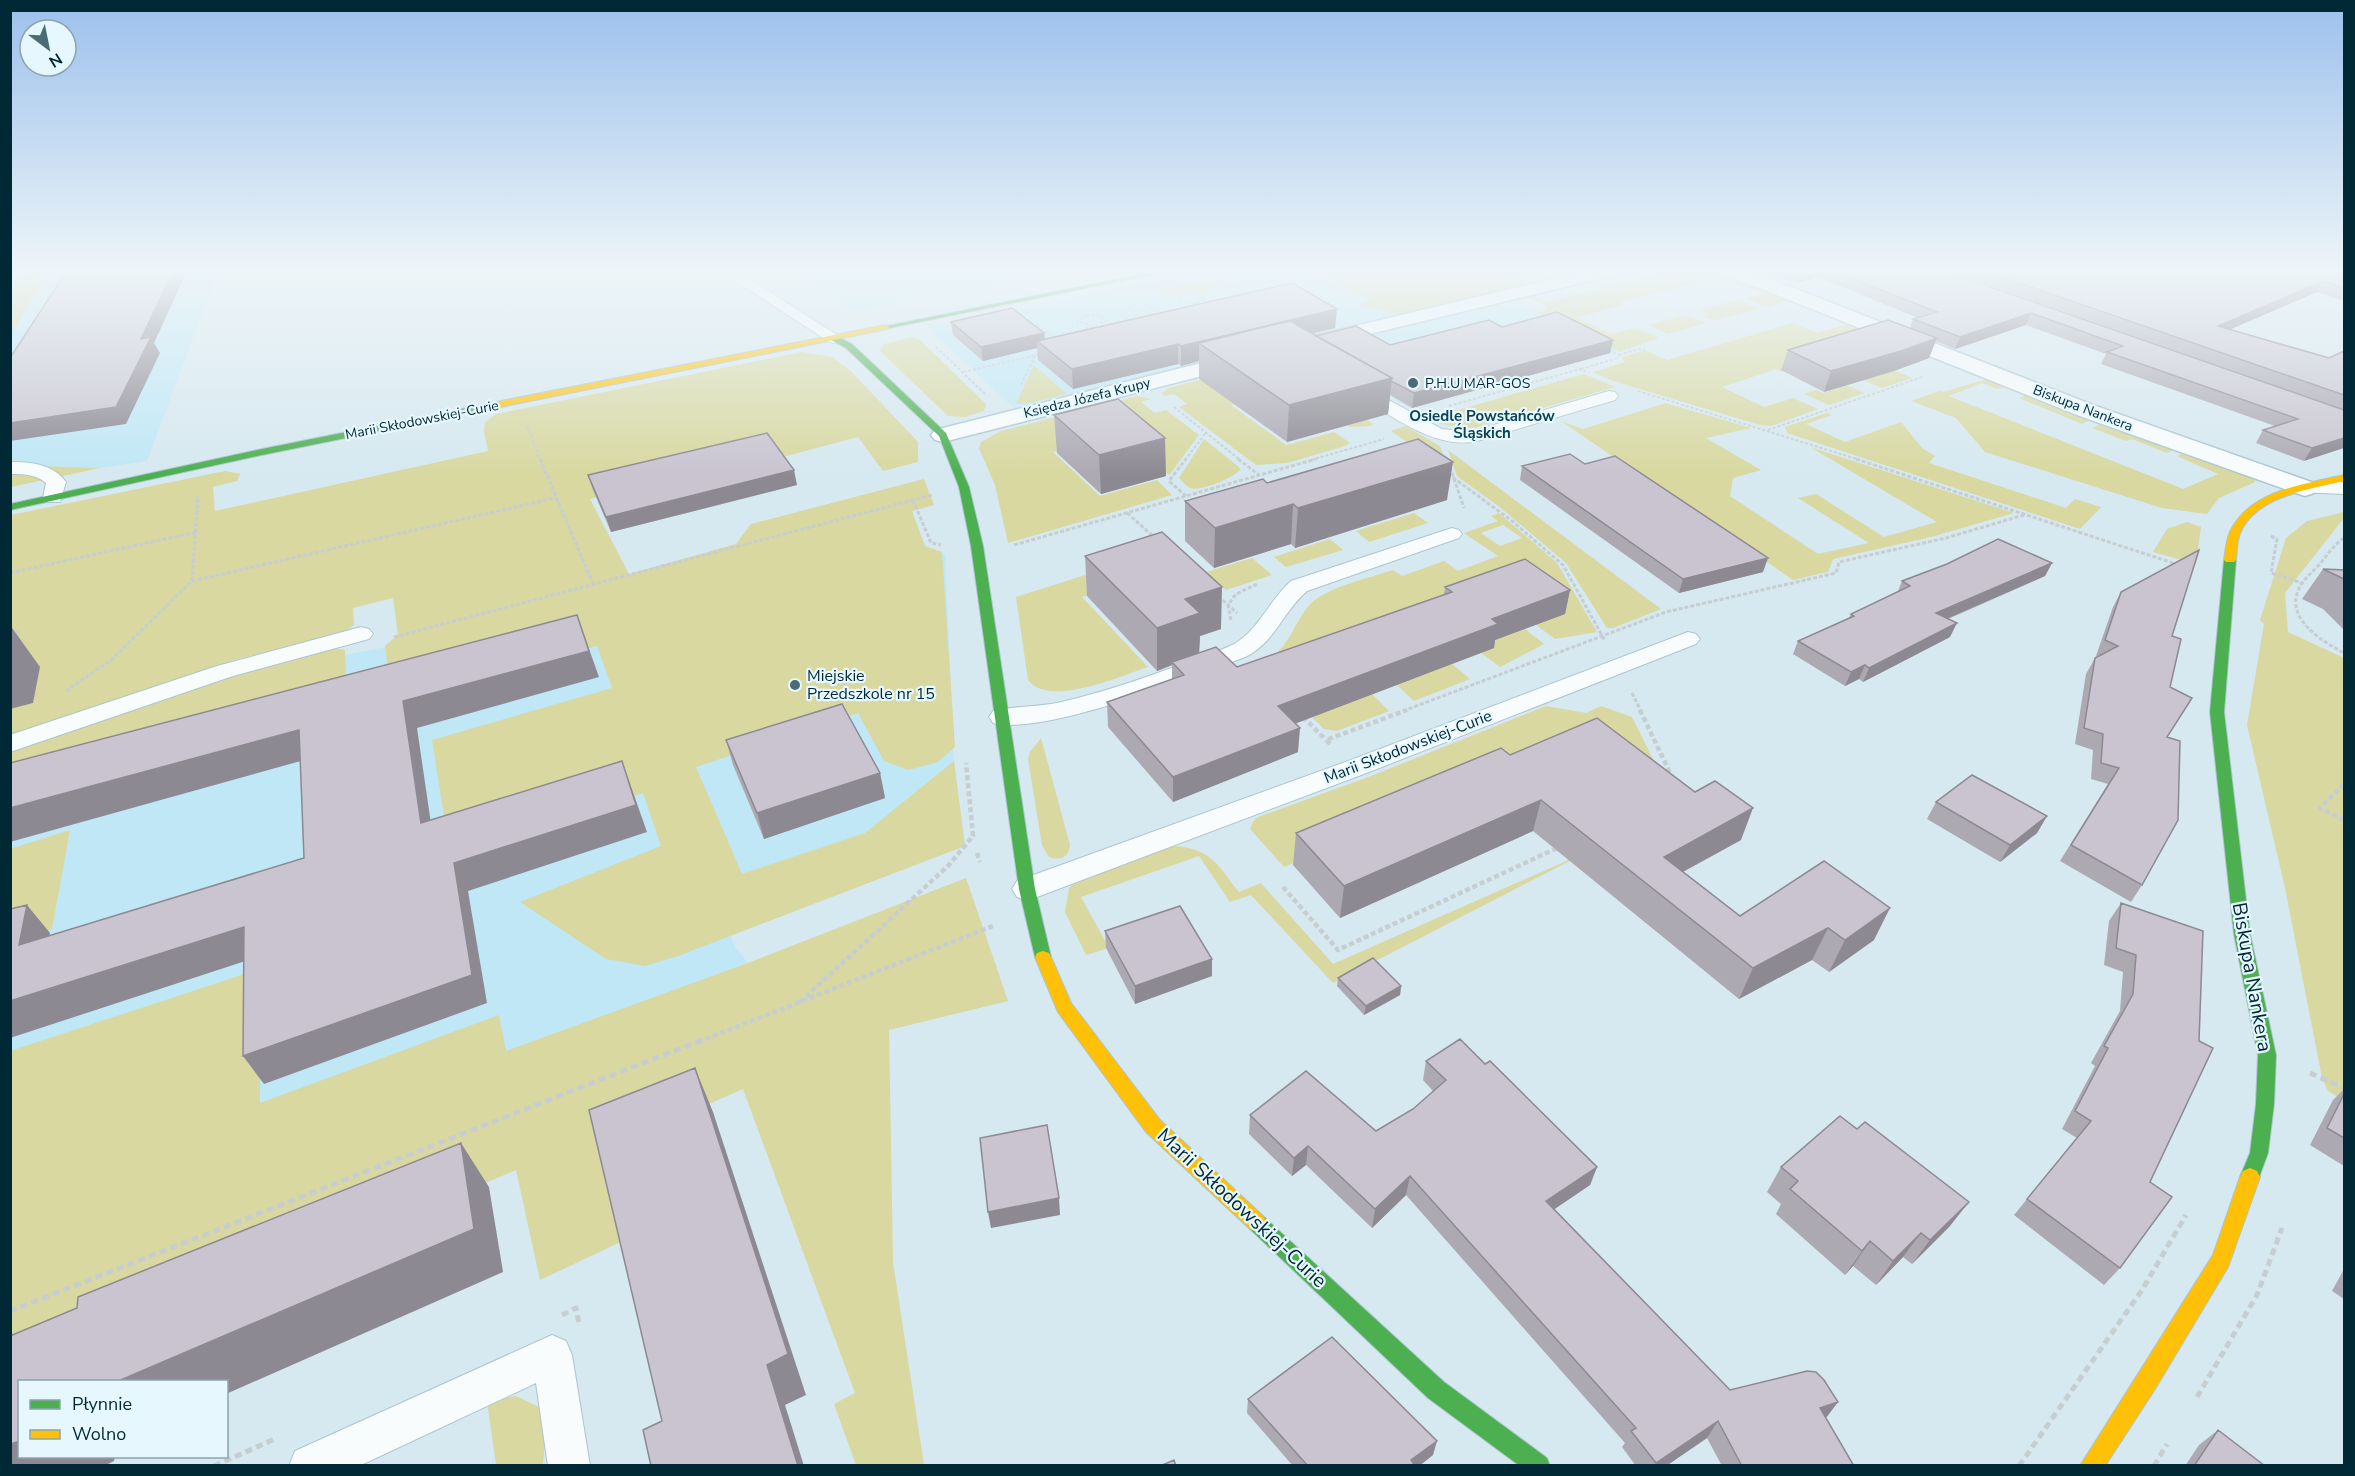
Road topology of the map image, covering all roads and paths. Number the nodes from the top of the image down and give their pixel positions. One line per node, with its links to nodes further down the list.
1 (834, 338): 25 (street, Marii Skłodowskiej-Curie); 27 (street, Marii Skłodowskiej-Curie)
2 (1055, 338): 6 (path)
3 (1330, 338): 7 (street)
4 (1903, 338): 34 (street, Biskupa Nankera)
5 (929, 340): 15 (path)
6 (1059, 341)
7 (1300, 345)
8 (1599, 345): 12 (path)
9 (1645, 350): 12 (path)
10 (1047, 353): 15 (path)
11 (1266, 353): 19 (street, Księdza Józefa Krupy)
12 (1619, 355): 13 (path)
13 (1580, 369)
14 (1926, 370): 21 (path)
15 (963, 372): 19 (path)
16 (1342, 379): 22 (lane)
17 (1610, 396): 22 (lane)
18 (1170, 404): 24 (path)
19 (1010, 417): 25 (street, Księdza Józefa Krupy)
20 (526, 425): 38 (path)
21 (1768, 430)
22 (1436, 433): 32 (path)
23 (1779, 433): 43 (path)
24 (1205, 434): 30 (path); 36 (path)
25 (943, 435): 33 (street, Marii Skłodowskiej-Curie)
26 (1393, 436): 30 (path)
27 (200, 465): 37 (street, Marii Skłodowskiej-Curie); 44 (path)
28 (10, 468): 37 (lane)
29 (1446, 473): 32 (path)
30 (1259, 475): 36 (path)
31 (2344, 478): 34 (street, Biskupa Nankera)
32 (1455, 479): 42 (path); 61 (path)
33 (964, 487): 39 (path); 66 (street, Marii Skłodowskiej-Curie)
34 (2305, 488): 35 (lane); 83 (street, Biskupa Nankera)
35 (2344, 488)
36 (1186, 496): 41 (path)
37 (53, 498): 40 (street, Marii Skłodowskiej-Curie)
38 (555, 498): 53 (path); 55 (path)
39 (913, 500): 50 (path); 55 (path)
40 (10, 507)
41 (1127, 513): 48 (path); 49 (path)
42 (1466, 513)
43 (2025, 514): 51 (path); 61 (path)
44 (197, 532): 52 (path); 53 (path)
45 (1452, 534): 60 (lane)
46 (2269, 535): 54 (path)
47 (2344, 538): 54 (path)
48 (1161, 544)
49 (1004, 547)
50 (951, 548)
51 (2189, 568)
52 (10, 573)
53 (192, 581): 65 (path)
54 (2302, 583): 63 (path)
55 (594, 586): 59 (path)
56 (1212, 590): 60 (path)
57 (10, 632): 58 (path)
58 (21, 633)
59 (361, 634): 67 (lane)
60 (1260, 634): 66 (lane)
61 (1602, 636): 64 (path)
62 (1688, 639): 64 (lane, Marii Skłodowskiej-Curie)
63 (2344, 653)
64 (1618, 666): 69 (path); 74 (lane, Marii Skłodowskiej-Curie)
65 (63, 692)
66 (1002, 717): 74 (street, Marii Skłodowskiej-Curie)
67 (10, 744)
68 (966, 759): 76 (path)
69 (1674, 782)
70 (2344, 784): 71 (path)
71 (2344, 820)
72 (1561, 846): 73 (path)
73 (1283, 887)
74 (1027, 889): 81 (street, Marii Skłodowskiej-Curie)
75 (998, 924): 76 (path)
76 (797, 1004): 78 (path)
77 (2187, 1214): 82 (path)
78 (10, 1311)
79 (310, 1466): 80 (lane)
80 (569, 1466)
81 (1539, 1466)
82 (2019, 1466)
83 (2091, 1466)

